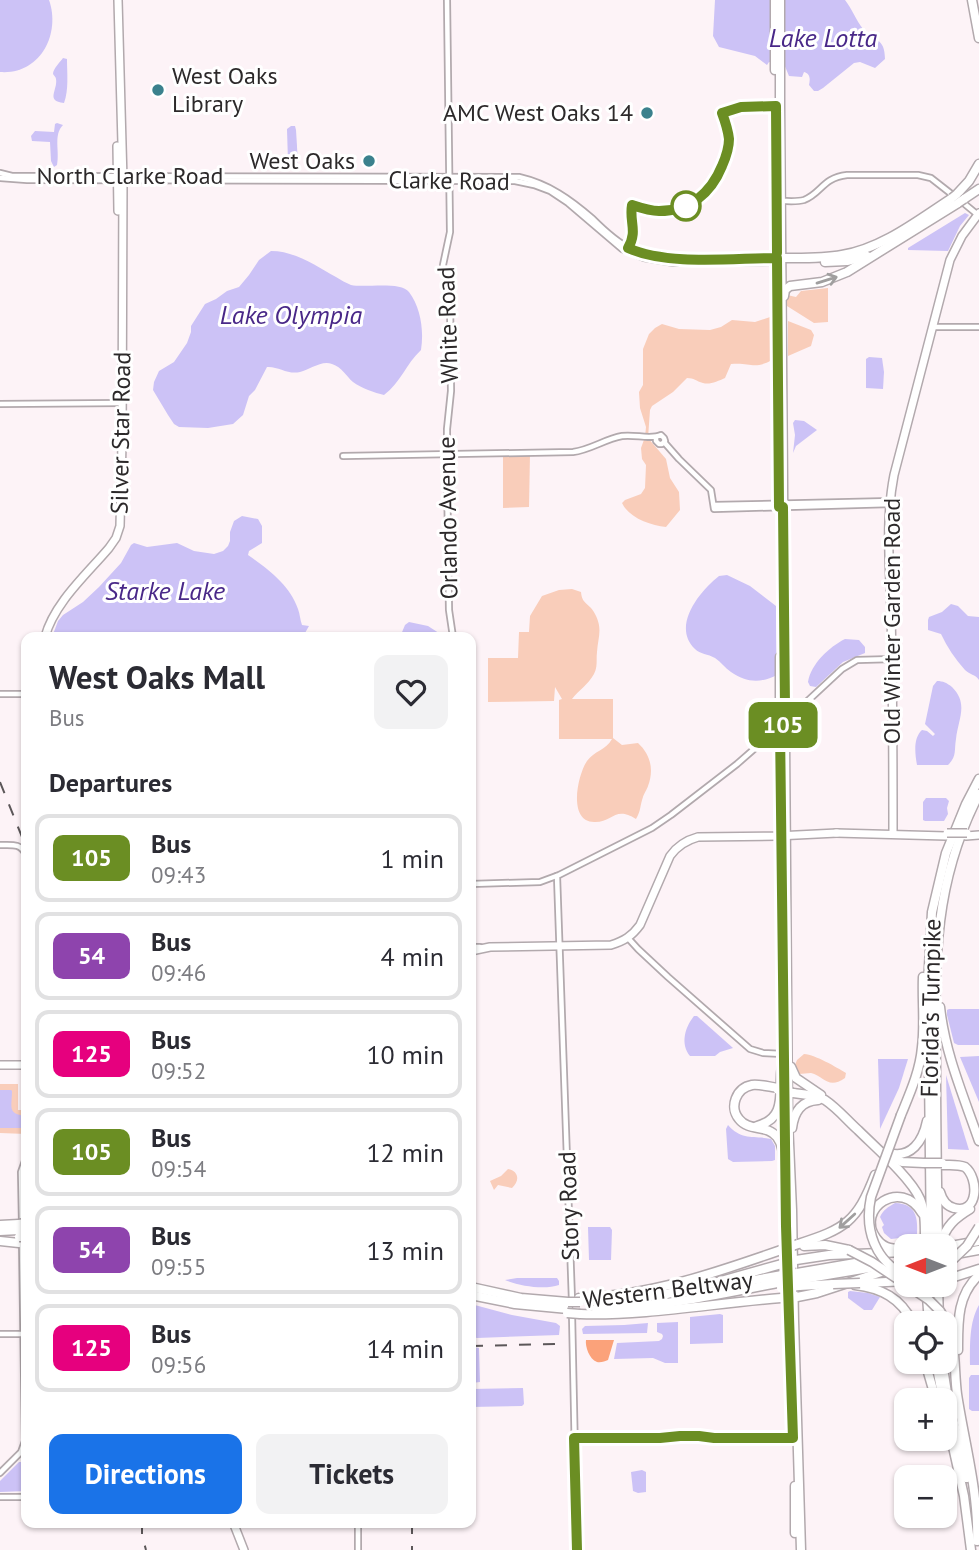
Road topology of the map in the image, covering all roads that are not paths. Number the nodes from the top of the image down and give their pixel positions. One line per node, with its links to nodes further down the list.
1 (116, 0): 6 (main road, Silver Star Road)
2 (447, 0): 15 (street, White Road)
3 (775, 0): 7 (highway)
4 (780, 0): 7 (highway)
5 (972, 0): 8 (highway)
6 (117, 15): 9 (main road, Silver Star Road); 10 (main road, Silver Star Road)
7 (777, 21): 18 (highway)
8 (979, 38)
9 (116, 82): 10 (main road); 13 (main road, Silver Star Road)
10 (121, 116): 13 (main road, Silver Star Road)
11 (979, 164): 17 (highway)
12 (0, 175): 13 (street, North Clarke Road)
13 (120, 178): 14 (street, North Clarke Road); 20 (main road, Silver Star Road); 20 (main road, Silver Star Road)
14 (261, 178): 15 (street, Clarke Road)
15 (449, 178): 22 (street, Clarke Road); 27 (street, White Road)
16 (979, 189): 17 (highway)
17 (958, 198): 21 (highway); 22 (highway)
18 (779, 201): 19 (street); 22 (highway)
19 (979, 216): 25 (main road, Old Winter Garden Road)
20 (120, 234): 23 (main road, Silver Star Road); 23 (main road, Silver Star Road)
21 (883, 250): 22 (highway); 24 (highway, one-way to 21)
22 (779, 260): 24 (highway); 34 (highway)
23 (121, 289): 28 (main road, Silver Star Road)
24 (782, 310): 34 (highway)
25 (934, 327): 26 (street); 32 (main road, Old Winter Garden Road)
26 (979, 327)
27 (451, 398): 30 (street, Orlando Avenue)
28 (122, 403): 29 (street); 37 (main road, Silver Star Road)
29 (0, 404)
30 (447, 454): 31 (street); 35 (street); 38 (street, Orlando Avenue)
31 (343, 456)
32 (892, 502): 34 (street); 40 (main road, Old Winter Garden Road)
33 (752, 504): 34 (street); 35 (street); 36 (street)
34 (781, 505): 36 (street); 39 (highway)
35 (714, 507): 36 (street)
36 (738, 508)
37 (47, 632)
38 (452, 632)
39 (782, 643): 44 (highway); 46 (highway)
40 (894, 659): 43 (street); 51 (main road, Old Winter Garden Road)
41 (0, 694): 42 (street)
42 (21, 694)
43 (815, 695): 45 (street); 46 (street)
44 (785, 708): 45 (street); 46 (highway)
45 (794, 714): 46 (street)
46 (781, 731): 47 (street); 47 (street); 50 (highway); 50 (highway)
47 (737, 764): 56 (street)
48 (979, 779): 61 (highway, Florida's Turnpike)
49 (979, 794): 66 (highway, Florida's Turnpike)
50 (784, 834): 51 (main road); 55 (highway); 60 (highway); 62 (main road)
51 (895, 834): 52 (main road, bridge)
52 (979, 834)
53 (0, 845): 54 (street)
54 (21, 849)
55 (782, 874): 60 (highway); 63 (highway)
56 (556, 876): 57 (street); 59 (street, Story Road)
57 (540, 882): 58 (street); 59 (street)
58 (476, 884)
59 (557, 888): 64 (street, Story Road)
60 (787, 888): 63 (highway)
61 (932, 912): 72 (highway, Florida's Turnpike); 73 (highway)
62 (628, 938): 64 (main road); 67 (street)
63 (785, 942): 67 (highway)
64 (559, 947): 65 (main road); 131 (street, Story Road)
65 (476, 948)
66 (935, 964): 74 (highway); 76 (highway, Florida's Turnpike)
67 (786, 1054): 70 (highway); 71 (highway); 77 (highway); 79 (highway)
68 (0, 1065): 69 (main road)
69 (21, 1065)
70 (778, 1089): 71 (highway, bridge); 79 (highway)
71 (825, 1099): 75 (highway); 77 (highway)
72 (930, 1101): 75 (highway); 90 (highway, Florida's Turnpike)
73 (900, 1114): 96 (highway, one-way to 96, bridge); 106 (highway, bridge)
74 (979, 1139)
75 (878, 1147): 76 (highway, bridge); 89 (highway)
76 (940, 1161): 76 (highway); 78 (highway); 91 (highway, Florida's Turnpike)
77 (791, 1176): 81 (highway)
78 (979, 1179)
79 (786, 1189): 81 (highway)
80 (979, 1199): 92 (highway)
81 (789, 1211): 103 (highway); 103 (highway)
82 (0, 1225): 85 (highway)
83 (979, 1227): 102 (highway, bridge)
84 (0, 1231): 86 (highway)
85 (21, 1232)
86 (21, 1233)
87 (21, 1234): 93 (highway)
88 (924, 1234): 97 (highway)
89 (925, 1234)
90 (931, 1234)
91 (943, 1234)
92 (946, 1234)
93 (0, 1239)
94 (979, 1239): 95 (highway)
95 (957, 1243)
96 (798, 1245): 119 (highway, bridge); 122 (highway, bridge)
97 (894, 1249)
98 (979, 1250): 100 (highway)
99 (894, 1252): 103 (highway)
100 (957, 1254)
101 (894, 1255): 109 (highway, Western Beltway)
102 (957, 1256)
103 (790, 1261): 114 (highway); 115 (highway)
104 (894, 1265): 109 (highway, Western Beltway)
105 (894, 1267): 115 (highway)
106 (894, 1270)
107 (978, 1271): 108 (highway); 130 (highway)
108 (957, 1277)
109 (798, 1280): 111 (highway, bridge); 111 (highway, Western Beltway, bridge); 112 (highway, bridge)
110 (894, 1280): 112 (highway)
111 (782, 1282): 114 (highway, Western Beltway); 119 (highway, Western Beltway)
112 (858, 1284): 121 (highway)
113 (476, 1288): 118 (highway, Western Beltway)
114 (662, 1295): 119 (highway, Western Beltway)
115 (791, 1297): 117 (highway); 120 (highway); 126 (highway)
116 (476, 1298): 118 (highway)
117 (775, 1299): 119 (highway); 120 (highway)
118 (568, 1306): 119 (highway, Western Beltway, bridge)
119 (579, 1306)
120 (788, 1308): 123 (highway)
121 (906, 1311)
122 (940, 1311)
123 (788, 1329): 126 (highway); 129 (highway)
124 (0, 1334): 125 (street)
125 (21, 1334)
126 (795, 1345): 129 (highway)
127 (944, 1374): 144 (highway)
128 (955, 1374): 130 (highway)
129 (793, 1386): 132 (highway); 132 (highway)
130 (962, 1423): 144 (highway)
131 (574, 1438): 132 (street); 147 (street, Story Road)
132 (796, 1438): 139 (highway); 140 (highway)
133 (951, 1451): 144 (highway)
134 (954, 1451): 144 (highway)
135 (21, 1452): 136 (street)
136 (0, 1473)
137 (0, 1497): 138 (street)
138 (21, 1497)
139 (795, 1497): 140 (highway); 143 (highway)
140 (801, 1515): 143 (highway)
141 (233, 1528): 145 (main road)
142 (358, 1528): 146 (street)
143 (799, 1547)
144 (974, 1547)
145 (241, 1549)
146 (358, 1550)
147 (577, 1550)

